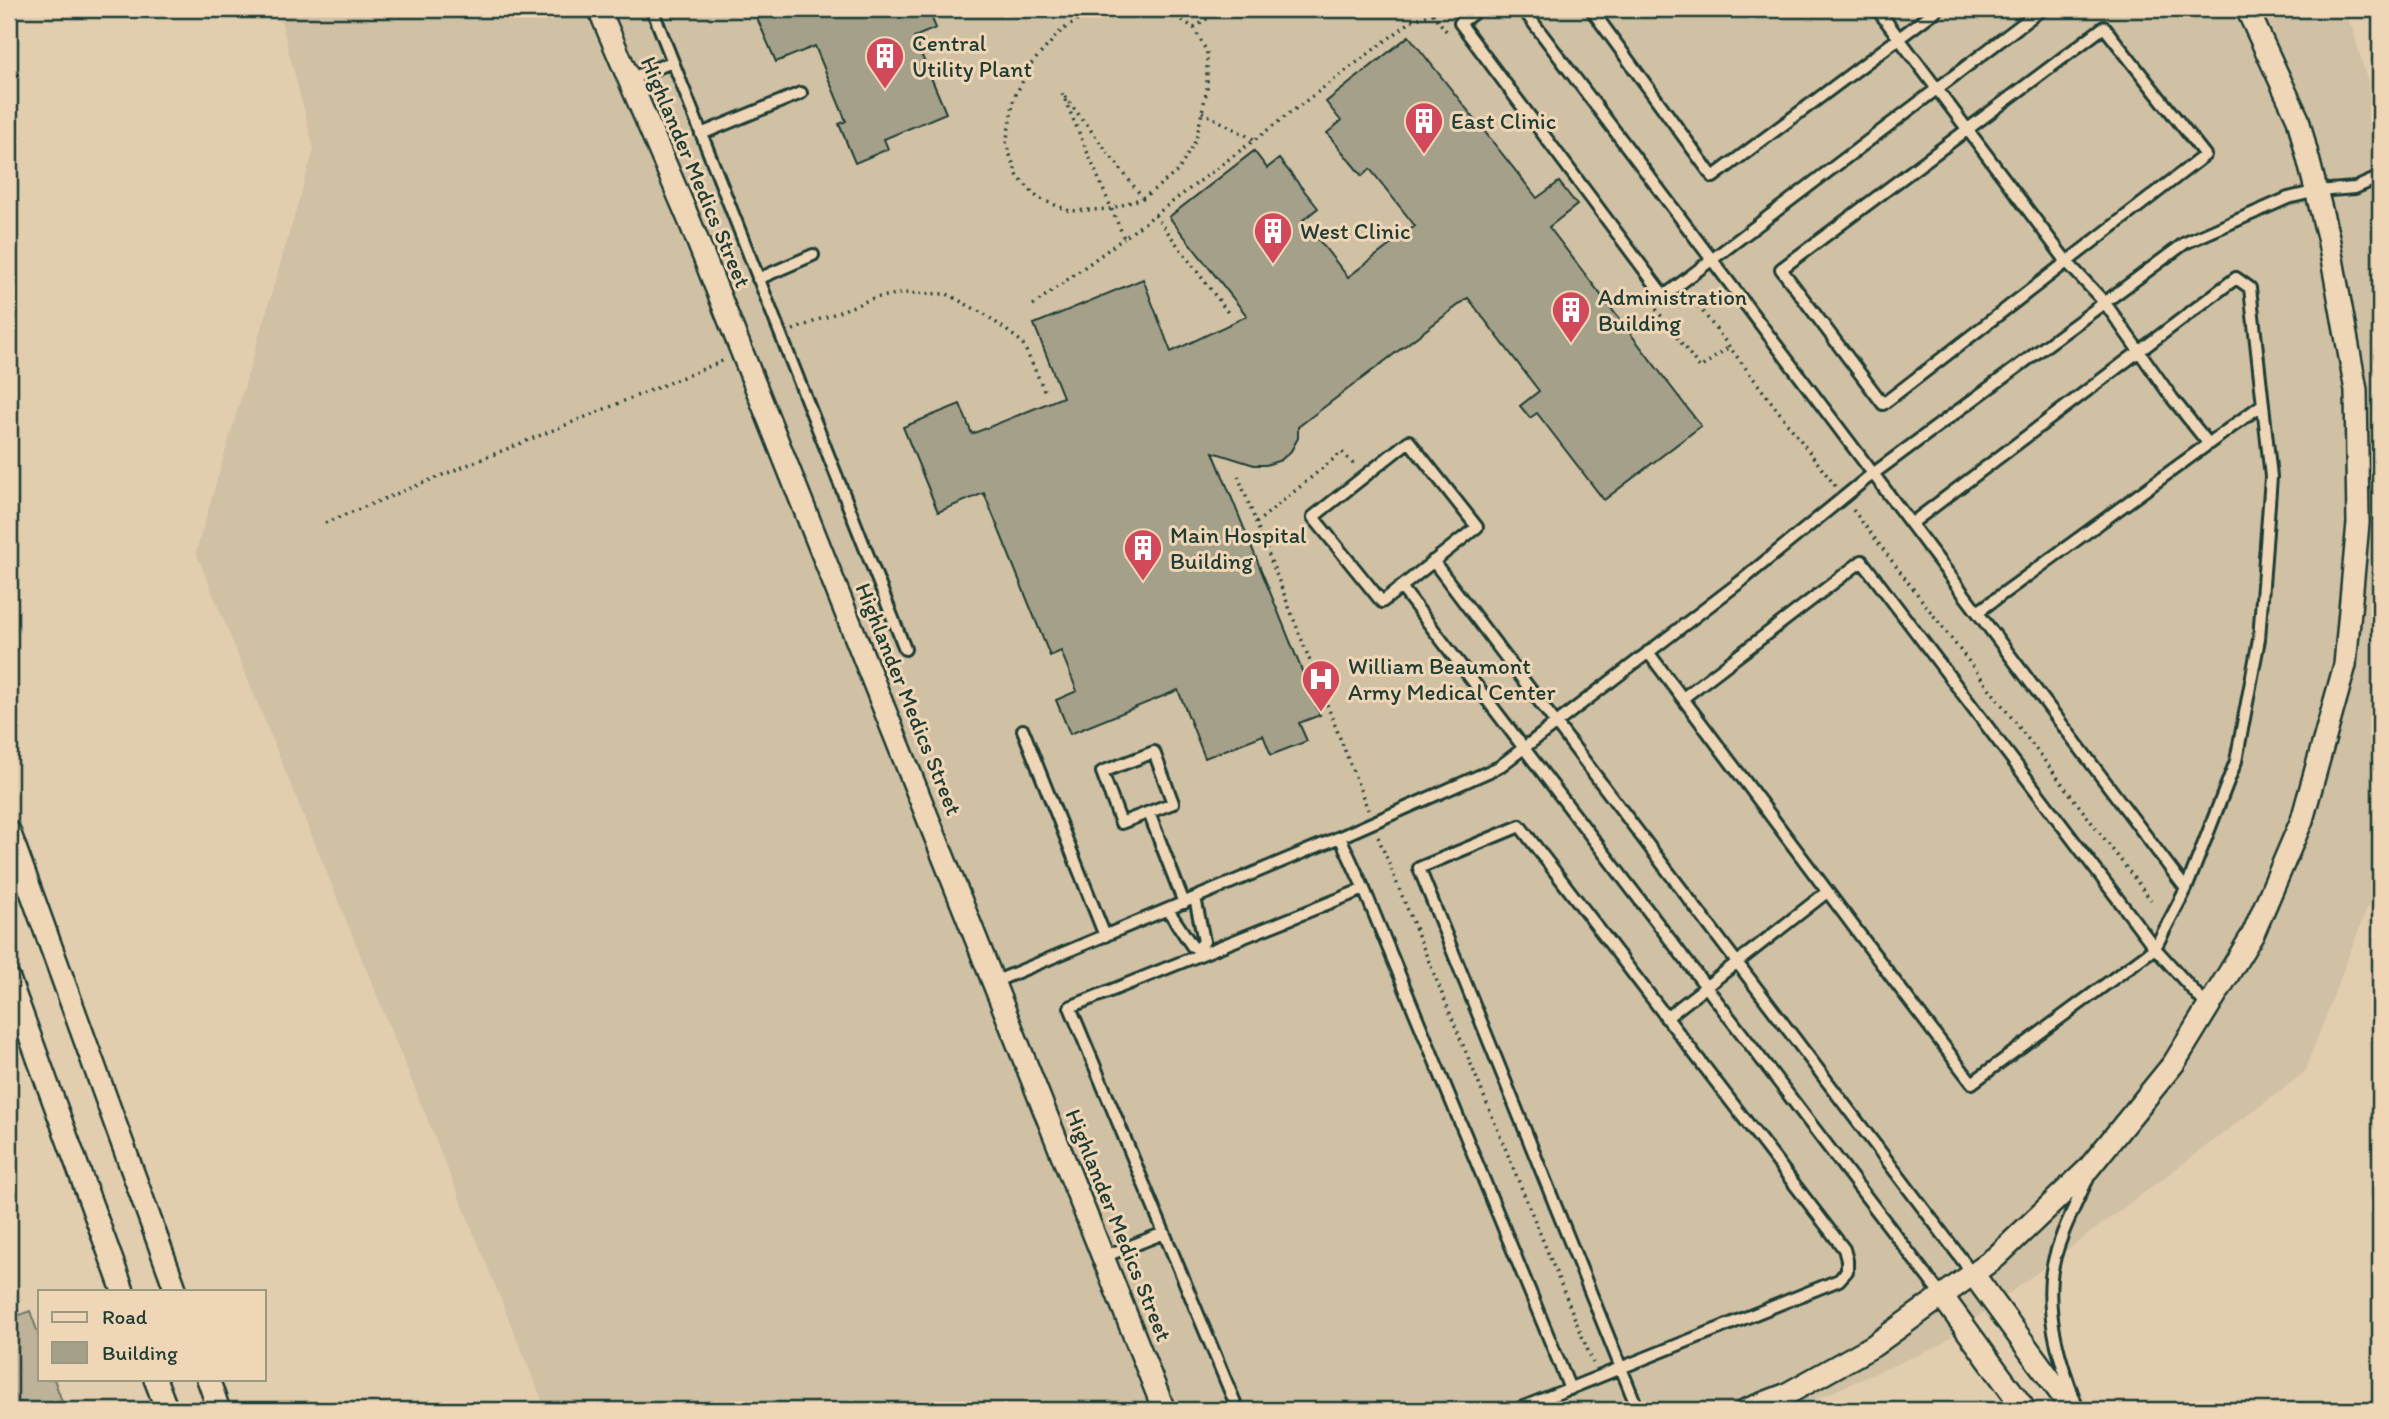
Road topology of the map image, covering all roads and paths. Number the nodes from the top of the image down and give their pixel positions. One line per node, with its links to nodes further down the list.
1 (599, 9): 17 (street, Highlander Medics Street)
2 (652, 9): 16 (lane)
3 (1096, 9): 27 (path)
4 (1166, 9): 14 (path)
5 (1221, 9): 14 (path)
6 (1479, 9): 34 (lane)
7 (1522, 9): 31 (lane)
8 (1591, 9): 15 (lane)
9 (1877, 9): 15 (lane)
10 (1938, 9): 15 (lane)
11 (2042, 9): 18 (lane)
12 (2247, 9): 25 (street)
13 (1433, 14): 23 (path)
14 (1194, 28): 20 (path)
15 (1899, 38): 18 (lane)
16 (673, 62): 17 (lane); 22 (lane)
17 (629, 79): 39 (street, Highlander Medics Street)
18 (1938, 89): 21 (lane); 31 (lane)
19 (801, 93): 22 (lane)
20 (1202, 112): 23 (path); 26 (path)
21 (1968, 130): 32 (lane); 32 (lane); 32 (lane)
22 (701, 134): 33 (lane)
23 (1255, 140): 28 (path)
24 (2380, 177): 25 (lane)
25 (2317, 191): 35 (lane); 77 (street)
26 (1143, 198): 27 (path); 27 (path)
27 (1110, 209): 29 (path)
28 (1155, 215): 29 (path); 37 (path)
29 (1124, 238): 36 (path)
30 (813, 255): 33 (lane)
31 (1713, 260): 34 (lane); 44 (lane)
32 (2067, 262): 35 (lane)
33 (758, 279): 38 (lane)
34 (1681, 284): 47 (path)
35 (2105, 303): 40 (lane); 44 (lane)
36 (1032, 305)
37 (1229, 314)
38 (781, 335): 41 (path); 54 (lane)
39 (742, 352): 48 (path); 75 (street, Highlander Medics Street)
40 (2140, 352): 42 (lane); 43 (lane); 50 (lane)
41 (1046, 394)
42 (2263, 404): 43 (lane); 65 (lane)
43 (2208, 443): 53 (lane)
44 (1874, 472): 47 (lane); 50 (lane)
45 (1238, 476): 49 (path)
46 (1364, 477): 49 (path); 51 (lane); 52 (lane)
47 (1843, 497): 55 (lane); 68 (path)
48 (325, 523)
49 (1256, 523): 61 (path)
50 (1912, 523): 53 (lane)
51 (1433, 561): 52 (lane); 57 (lane)
52 (1401, 587): 59 (lane)
53 (1979, 611): 65 (lane)
54 (905, 649)
55 (1648, 652): 56 (lane); 57 (lane)
56 (1682, 698): 66 (lane); 71 (lane)
57 (1556, 723): 59 (lane); 73 (lane)
58 (1023, 730): 70 (lane)
59 (1524, 748): 61 (lane); 76 (lane)
60 (1149, 813): 60 (lane); 67 (lane)
61 (1373, 823): 63 (lane); 86 (path)
62 (9, 831): 84 (street)
63 (1340, 837): 64 (lane); 67 (lane)
64 (1364, 889): 72 (lane); 90 (lane)
65 (2186, 889): 71 (lane)
66 (1827, 892): 71 (lane); 73 (lane)
67 (1189, 900): 69 (lane); 72 (lane)
68 (2151, 901)
69 (1168, 910): 70 (lane); 72 (lane)
70 (1105, 936): 75 (lane)
71 (2155, 948): 77 (lane)
72 (1201, 951): 80 (lane)
73 (1736, 961): 76 (lane); 82 (lane)
74 (9, 979): 83 (street)
75 (994, 982): 81 (street, Highlander Medics Street)
76 (1705, 986): 78 (lane); 85 (lane)
77 (2208, 1007): 79 (street)
78 (1666, 1017): 87 (lane); 87 (lane)
79 (2098, 1157): 82 (street); 99 (lane)
80 (1164, 1233): 81 (lane); 94 (lane)
81 (1103, 1257): 93 (street, Highlander Medics Street)
82 (1973, 1274): 85 (street); 99 (street)
83 (123, 1290)
84 (176, 1290)
85 (1942, 1296): 97 (street); 98 (street)
86 (1592, 1363)
87 (1621, 1368): 90 (lane); 96 (lane)
88 (155, 1380): 91 (street)
89 (208, 1380): 92 (street)
90 (1570, 1389): 95 (lane)
91 (167, 1410)
92 (219, 1410)
93 (1164, 1410)
94 (1238, 1410)
95 (1516, 1410)
96 (1638, 1410)
97 (1746, 1410)
98 (2025, 1410)
99 (2076, 1410)

